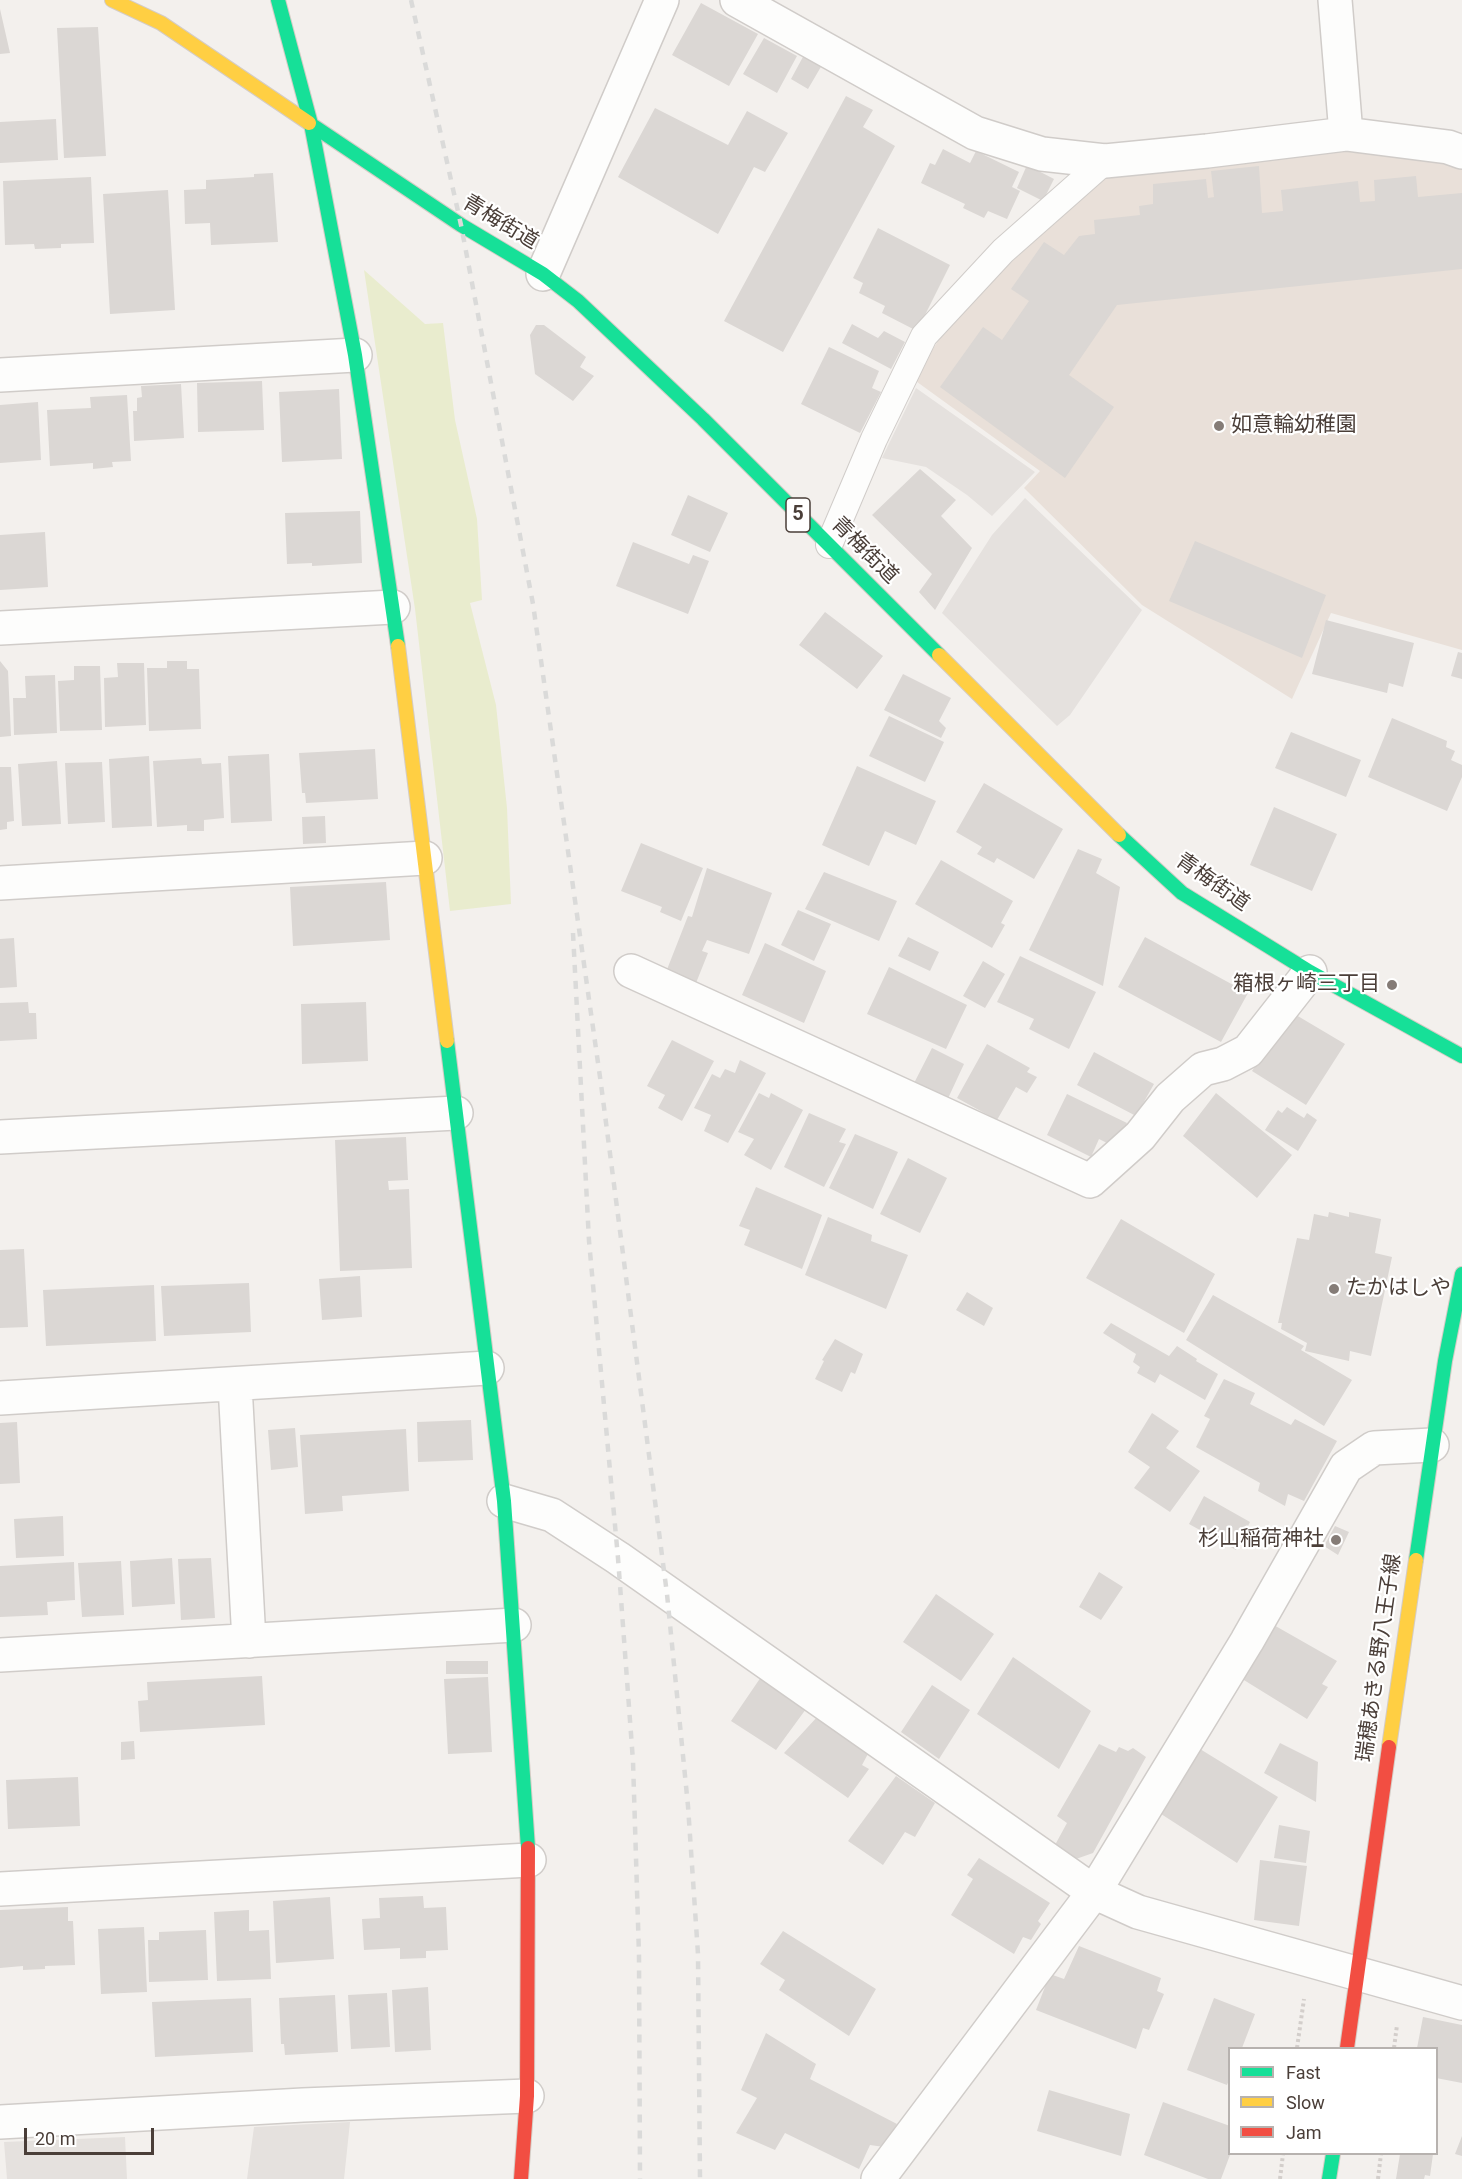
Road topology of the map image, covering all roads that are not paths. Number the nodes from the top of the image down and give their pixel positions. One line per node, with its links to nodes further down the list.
1 (112, 0): 6 (main road, 青梅街道 / 5)
2 (278, 0): 6 (main road)
3 (662, 0): 10 (street)
4 (737, 0): 9 (street)
5 (1335, 0): 7 (street)
6 (311, 124): 10 (main road, 青梅街道 / 5); 11 (main road)
7 (1346, 134): 8 (street); 9 (street)
8 (1462, 152)
9 (1105, 161): 13 (lane)
10 (543, 274): 13 (main road, 青梅街道 / 5)
11 (355, 355): 12 (street); 14 (main road)
12 (0, 375)
13 (829, 545): 19 (main road, 青梅街道 / 5)
14 (393, 607): 15 (street); 16 (main road)
15 (0, 628)
16 (424, 858): 17 (street); 21 (main road)
17 (0, 883)
18 (631, 971): 19 (street)
19 (1310, 972): 20 (main road, 青梅街道 / 5)
20 (1462, 1056)
21 (456, 1113): 22 (street); 24 (main road)
22 (0, 1137)
23 (1462, 1274): 27 (main road, 瑞穂あきる野八王子線)
24 (487, 1368): 25 (street); 28 (main road)
25 (235, 1384): 26 (street); 30 (street)
26 (0, 1398)
27 (1432, 1445): 34 (street); 35 (main road, 瑞穂あきる野八王子線)
28 (504, 1501): 29 (main road); 34 (street)
29 (514, 1625): 30 (street); 32 (main road)
30 (249, 1641): 31 (street)
31 (0, 1655)
32 (529, 1860): 33 (street); 38 (main road)
33 (0, 1889)
34 (1094, 1892): 35 (street); 42 (street)
35 (1357, 1973): 36 (street); 37 (main road, 瑞穂あきる野八王子線)
36 (1462, 2003)
37 (1347, 2047)
38 (527, 2096): 39 (street); 41 (main road)
39 (0, 2122)
40 (1333, 2155): 43 (main road)
41 (521, 2179)
42 (878, 2179)
43 (1329, 2179)

